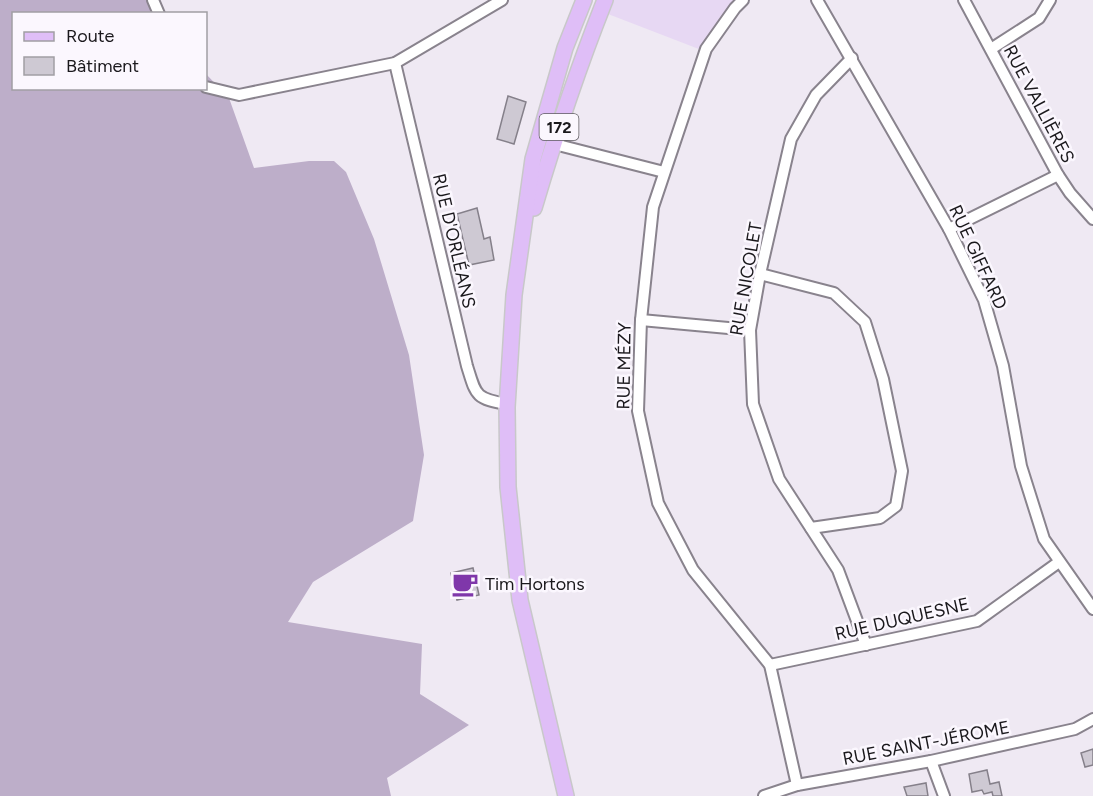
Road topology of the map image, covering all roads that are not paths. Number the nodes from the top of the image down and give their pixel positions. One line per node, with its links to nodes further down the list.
1 (502, 0): 10 (street)
2 (584, 0): 17 (main road, 172)
3 (605, 0): 17 (main road, 172)
4 (743, 0): 13 (street, RUE MÉZY)
5 (817, 0): 9 (street, RUE GIFFARD)
6 (964, 0): 8 (street, RUE VALLIÈRES)
7 (1050, 0): 8 (street)
8 (991, 50): 14 (street, RUE VALLIÈRES)
9 (852, 58): 16 (street, RUE GIFFARD); 18 (street, RUE NICOLET)
10 (395, 63): 11 (street); 21 (street, RUE D'ORLÉANS)
11 (207, 87)
12 (562, 146): 13 (street)
13 (664, 172): 19 (street, RUE MÉZY)
14 (1058, 175): 15 (street, RUE VALLIÈRES); 16 (street)
15 (1093, 219)
16 (949, 229): 23 (street, RUE GIFFARD)
17 (519, 256): 21 (main road, 172)
18 (760, 274): 20 (street, RUE NICOLET); 22 (street)
19 (641, 320): 20 (street); 26 (street, RUE MÉZY)
20 (750, 330): 22 (street, RUE NICOLET)
21 (507, 404): 30 (main road, 172)
22 (811, 528): 25 (street, RUE NICOLET)
23 (1059, 562): 24 (street, RUE GIFFARD); 25 (street, RUE DUQUESNE)
24 (1093, 609)
25 (866, 645): 26 (street, RUE DUQUESNE)
26 (770, 665): 29 (street, RUE MÉZY)
27 (1093, 719): 28 (street, RUE SAINT-JÉROME)
28 (931, 761): 29 (street, RUE SAINT-JÉROME); 32 (street)
29 (797, 785): 31 (street, RUE SAINT-JÉROME)
30 (566, 796)
31 (764, 796)
32 (944, 796)

